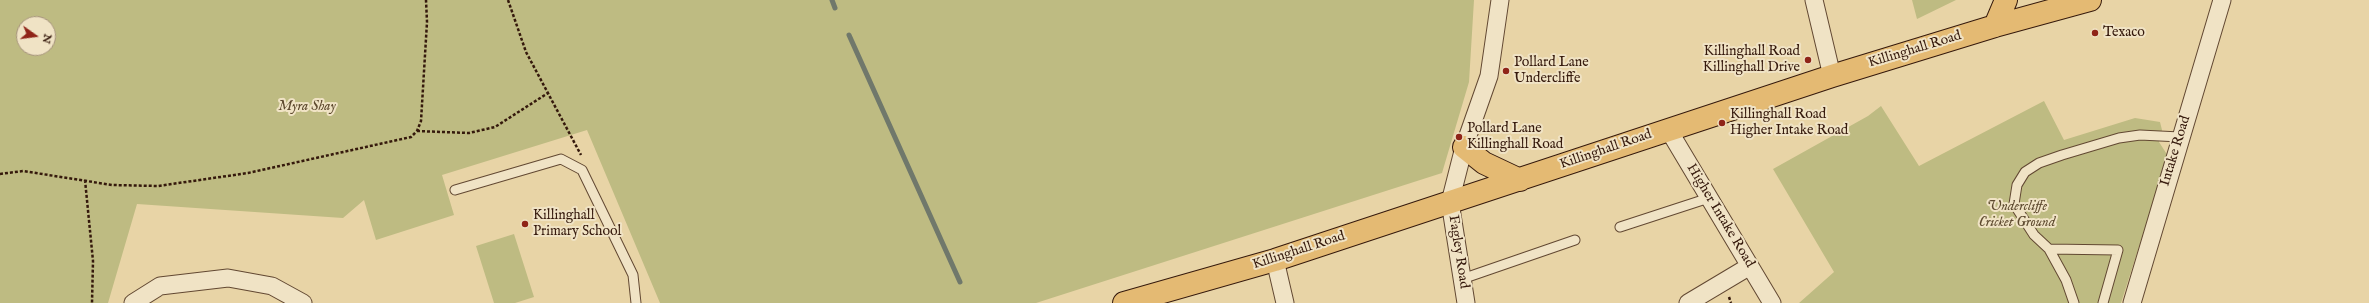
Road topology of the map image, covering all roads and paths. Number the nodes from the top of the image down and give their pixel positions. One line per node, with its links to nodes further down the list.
1 (426, 0): 12 (path)
2 (508, 0): 10 (path)
3 (1500, 0): 14 (street)
4 (1814, 0): 9 (street)
5 (2006, 0): 8 (highway)
6 (2090, 0): 8 (highway, Killinghall Road)
7 (2222, 0): 13 (street, Intake Road)
8 (1995, 26): 9 (highway, Killinghall Road)
9 (1832, 76): 11 (highway, Killinghall Road)
10 (548, 93): 12 (path); 15 (path)
11 (1668, 129): 18 (highway, Killinghall Road); 20 (street, Higher Intake Road)
12 (417, 131): 17 (path)
13 (2180, 137): 26 (lane); 41 (street, Intake Road)
14 (1464, 147): 18 (highway); 21 (street)
15 (582, 159)
16 (0, 174): 17 (path)
17 (85, 180): 30 (path)
18 (1520, 180): 21 (highway, Killinghall Road)
19 (454, 190): 22 (lane)
20 (1709, 198): 24 (lane); 28 (street, Higher Intake Road)
21 (1450, 202): 27 (highway, Killinghall Road); 29 (street, Fagley Road)
22 (600, 206): 23 (path); 33 (lane)
23 (570, 217)
24 (1620, 227)
25 (1575, 240): 29 (lane)
26 (2049, 249): 39 (lane); 40 (lane)
27 (1275, 260): 34 (highway, Killinghall Road); 35 (street)
28 (1750, 266): 37 (street); 38 (street, Higher Intake Road)
29 (1462, 279): 36 (street, Fagley Road)
30 (92, 303)
31 (133, 303): 32 (street)
32 (303, 303)
33 (636, 303)
34 (1124, 303)
35 (1285, 303)
36 (1466, 303)
37 (1688, 303)
38 (1772, 303)
39 (2074, 303)
40 (2103, 303)
41 (2132, 303)

